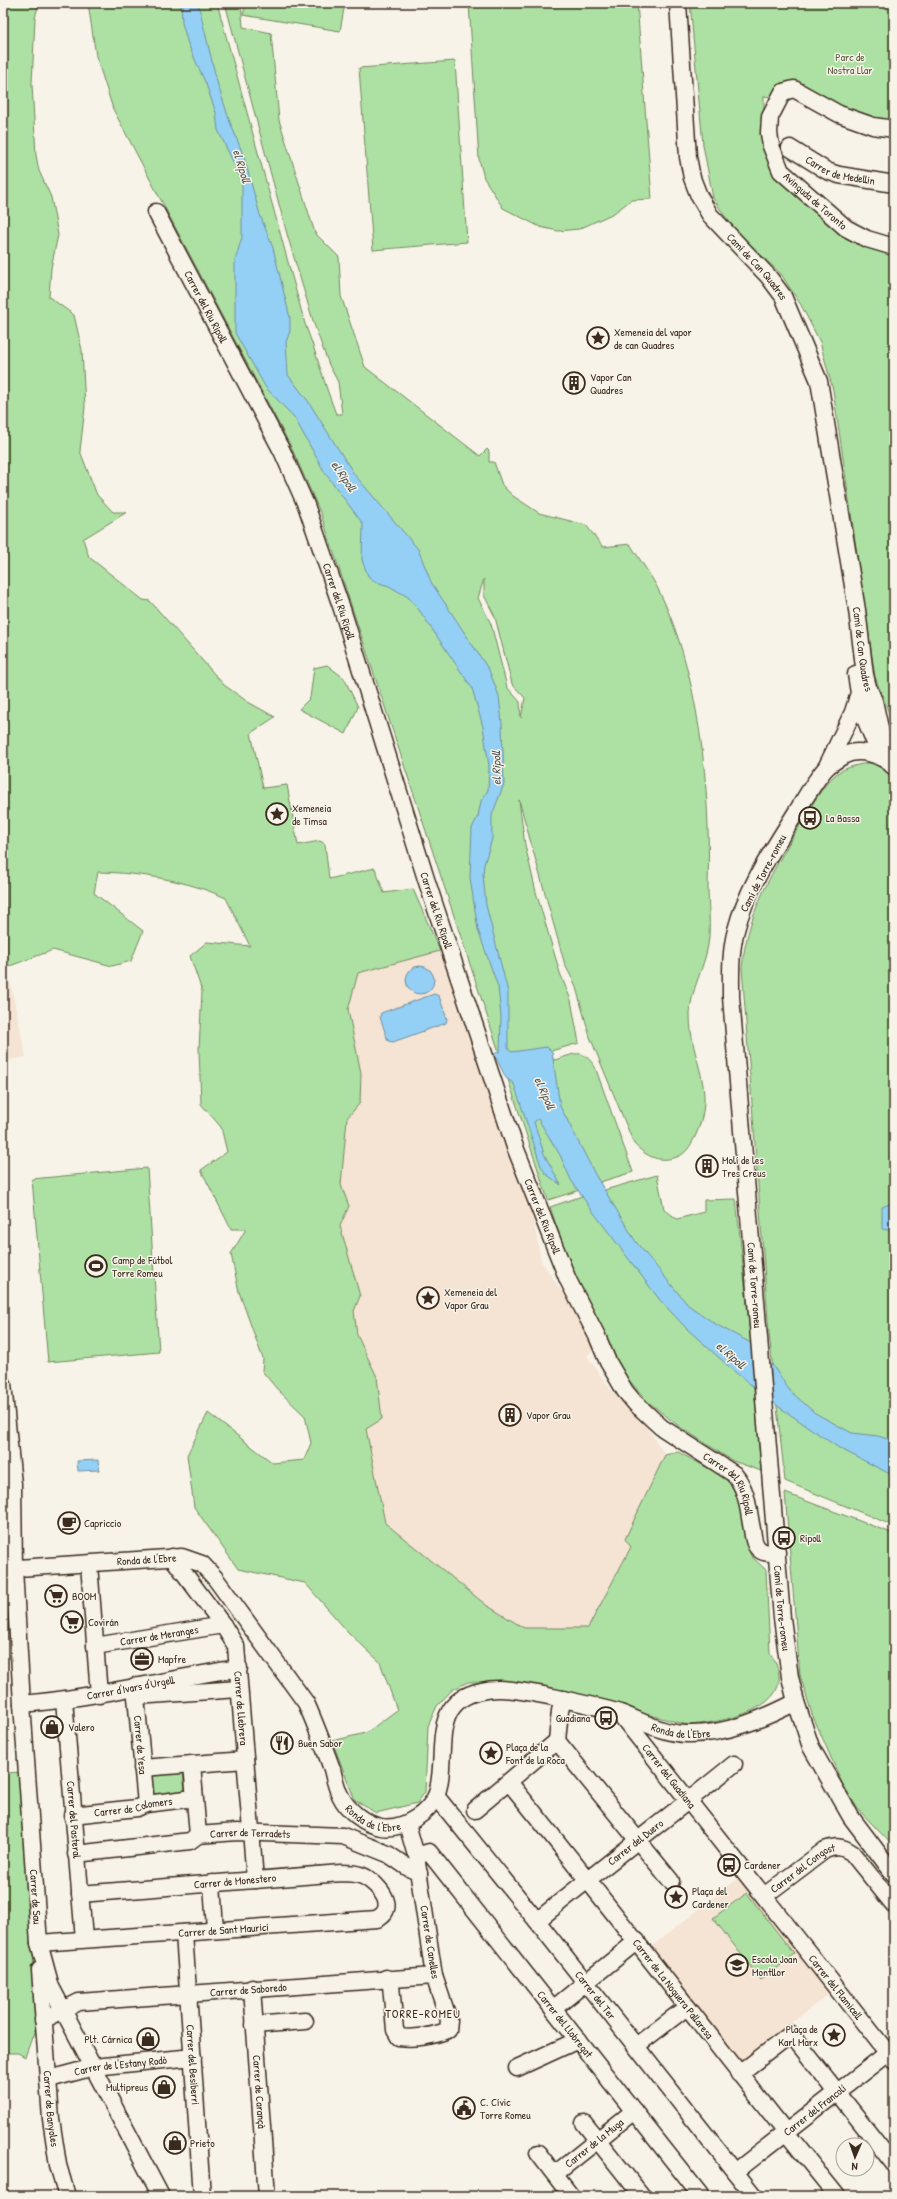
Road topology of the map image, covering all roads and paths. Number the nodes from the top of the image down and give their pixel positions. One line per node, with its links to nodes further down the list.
1 (678, 3): 7 (street, Camí de Can Quadres)
2 (894, 130): 6 (street, Avinguda de Toronto)
3 (790, 148): 4 (street, Carrer de Medellin)
4 (894, 184)
5 (156, 212): 12 (street, Carrer del Riu Ripoll)
6 (894, 247)
7 (845, 535): 8 (street, Camí de Can Quadres); 9 (street, Camí de Can Quadres)
8 (858, 699): 9 (street, Camí de Can Quadres); 10 (street, Camí de Can Quadres)
9 (888, 762): 10 (street, Camí de Torre-romeu)
10 (826, 767): 12 (street, Camí de Torre-romeu)
11 (3, 1384): 15 (street, Carrer de Sau)
12 (777, 1552): 24 (street, Camí de Torre-romeu)
13 (172, 1557): 14 (street, Ronda de l'Ebre); 16 (street, Carrer de Llebrera); 39 (street, Ronda de l'Ebre)
14 (89, 1564): 15 (street, Ronda de l'Ebre); 17 (street)
15 (9, 1569): 25 (street, Carrer de Sau)
16 (223, 1625): 17 (street, Carrer de Meranges); 18 (street, Carrer de Llebrera)
17 (95, 1646): 21 (street)
18 (239, 1668): 19 (street, Carrer de Llebrera); 20 (street, Carrer d'Ivars d'Urgell)
19 (240, 1689): 20 (street, Carrer d'Ivars d'Urgell); 28 (street, Carrer de Llebrera)
20 (135, 1691): 21 (street, Carrer d'Ivars d'Urgell); 31 (street, Carrer de Yesa)
21 (99, 1695): 23 (street, Carrer d'Ivars d'Urgell)
22 (564, 1699): 26 (street, Ronda de l'Ebre); 27 (street); 33 (street, Ronda de l'Ebre)
23 (64, 1700): 25 (street, Carrer d'Ivars d'Urgell); 38 (street, Carrer del Pasteral)
24 (796, 1702): 26 (street, Ronda de l'Ebre); 47 (street, Camí de Torre-romeu)
25 (22, 1704): 61 (street, Carrer de Sau)
26 (619, 1713): 35 (street, Carrer del Guadiana)
27 (557, 1741): 32 (street); 43 (street)
28 (245, 1760): 29 (street); 40 (street, Carrer de Llebrera)
29 (192, 1764): 31 (street); 34 (street)
30 (734, 1764): 35 (street, Carrer del Duero)
31 (142, 1768): 36 (street, Carrer de Yesa)
32 (509, 1782): 37 (street); 48 (street, Carrer de La Noguera Pallaresa)
33 (436, 1796): 39 (street, Ronda de l'Ebre); 56 (street, Carrer del Ter)
34 (194, 1798): 36 (street, Carrer de Colomers); 41 (street)
35 (689, 1801): 42 (street, Carrer del Guadiana); 43 (street, Carrer del Duero)
36 (146, 1804): 38 (street, Carrer de Colomers)
37 (475, 1810)
38 (72, 1815): 45 (street, Carrer del Pasteral)
39 (410, 1822): 44 (street, Carrer del Llobregat)
40 (250, 1833): 41 (street, Carrer de Terradets); 46 (street, Carrer de Terradets); 49 (street, Carrer de Llebrera)
41 (198, 1835): 45 (street, Carrer de Terradets)
42 (718, 1838): 54 (street, Carrer del Flamicell)
43 (638, 1840): 48 (street, Carrer del Duero); 50 (street)
44 (422, 1852): 46 (street, Carrer de Canelles); 68 (street, Carrer del Llobregat)
45 (76, 1854): 53 (street, Carrer del Pasteral)
46 (419, 1873): 62 (street, Carrer de Canelles)
47 (894, 1874)
48 (588, 1878): 56 (street, Carrer del Duero); 60 (street, Carrer de La Noguera Pallaresa)
49 (255, 1880): 51 (street, Carrer de Monestero); 52 (street, Carrer de Monestero)
50 (671, 1881)
51 (212, 1883): 53 (street, Carrer de Monestero); 57 (street)
52 (382, 1893): 57 (street, Carrer de Sant Maurici)
53 (80, 1894): 59 (street, Carrer del Pasteral)
54 (764, 1896): 55 (street, Carrer del Congost); 75 (street, Carrer del Flamicell)
55 (894, 1905)
56 (537, 1920): 64 (street, Carrer del Ter)
57 (215, 1930): 58 (street, Carrer de Sant Maurici)
58 (184, 1932): 59 (street, Carrer de Sant Maurici); 66 (street, Carrer del Besiberri)
59 (84, 1939): 61 (street, Carrer de Sant Maurici)
60 (637, 1942): 64 (street); 67 (street, Carrer de La Noguera Pallaresa)
61 (39, 1943): 69 (street, Carrer de Sau); 70 (street, Carrer de Banyoles)
62 (434, 1976): 63 (street, Carrer de Saboredo); 63 (street, Carrer de Canelles)
63 (386, 1978): 65 (street, Carrer de Saboredo)
64 (586, 1983): 68 (street); 74 (street, Carrer del Ter)
65 (252, 1988): 66 (street, Carrer de Saboredo); 72 (street, Carrer de Carançà)
66 (189, 1993): 69 (street, Carrer de Saboredo); 76 (street, Carrer del Besiberri)
67 (687, 2007): 74 (street); 79 (street, Carrer de La Noguera Pallaresa)
68 (553, 2009): 73 (street, Carrer del Llobregat)
69 (64, 2011): 70 (street); 77 (street, Carrer de Sau)
70 (42, 2020): 80 (street, Carrer de Banyoles)
71 (305, 2021): 72 (street)
72 (254, 2025): 93 (street, Carrer de Carançà)
73 (578, 2040): 78 (street); 82 (street, Carrer del Llobregat)
74 (636, 2046): 88 (street, Carrer del Ter)
75 (892, 2054): 81 (street, Carrer del Francolí)
76 (193, 2057): 77 (street, Carrer de l'Estany Rodò); 92 (street, Carrer del Besiberri)
77 (94, 2067): 80 (street, Carrer de l'Estany Rodò); 91 (street, Carrer de Sau)
78 (517, 2068)
79 (739, 2074): 81 (street); 84 (street, Carrer de La Noguera Pallaresa)
80 (49, 2079): 90 (street, Carrer de Banyoles)
81 (838, 2091): 84 (street, Carrer del Francolí); 87 (street)
82 (634, 2111): 85 (street, Carrer de la Muga); 96 (street, Carrer del Llobregat)
83 (584, 2123): 85 (street)
84 (786, 2133): 88 (street, Carrer del Francolí); 98 (street, Carrer de La Noguera Pallaresa)
85 (598, 2140): 89 (street, Carrer de la Muga); 95 (street)
86 (538, 2153): 89 (street)
87 (894, 2164)
88 (735, 2172): 97 (street, Carrer del Ter)
89 (555, 2174): 94 (street)
90 (67, 2196)
91 (162, 2196)
92 (202, 2196)
93 (267, 2196)
94 (571, 2196)
95 (642, 2196)
96 (702, 2196)
97 (754, 2196)
98 (837, 2196)

